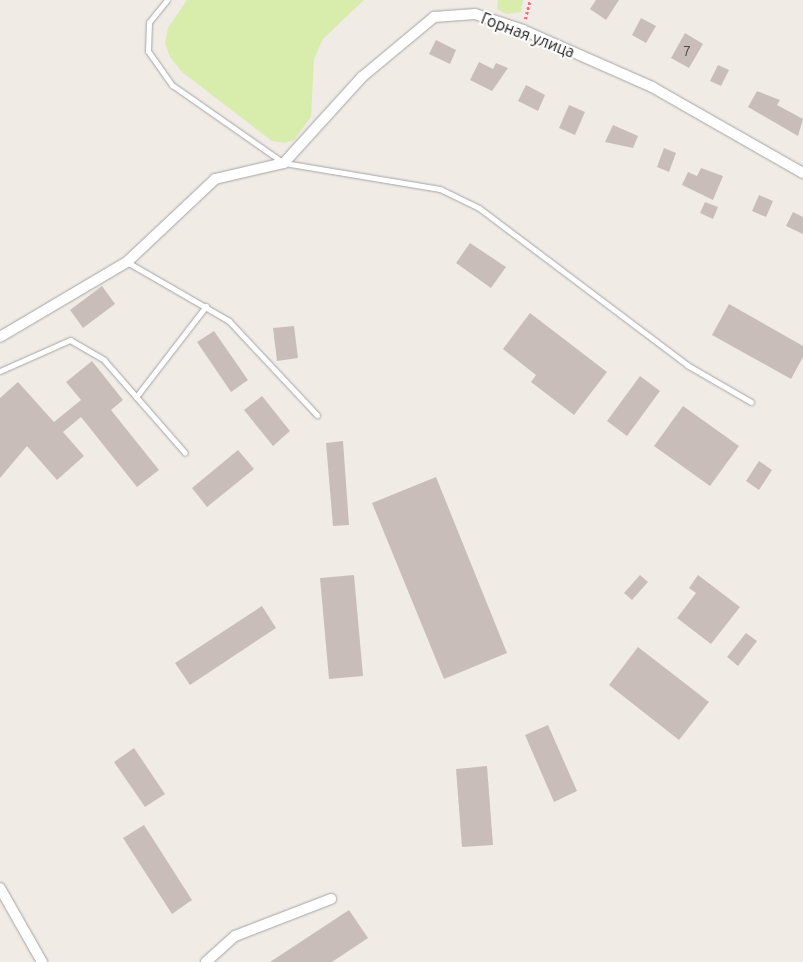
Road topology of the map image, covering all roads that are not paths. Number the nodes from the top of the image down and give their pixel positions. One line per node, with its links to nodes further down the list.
1 (167, 0): 2 (lane)
2 (284, 163): 3 (street, Горная улица); 4 (street); 9 (lane)
3 (803, 173)
4 (127, 262): 5 (lane); 6 (street)
5 (206, 306): 8 (lane); 10 (lane)
6 (0, 337)
7 (0, 371): 8 (lane)
8 (136, 396): 11 (lane)
9 (751, 402)
10 (317, 416)
11 (185, 454)
12 (0, 888): 14 (street)
13 (331, 899): 15 (street)
14 (42, 962)
15 (206, 962)

